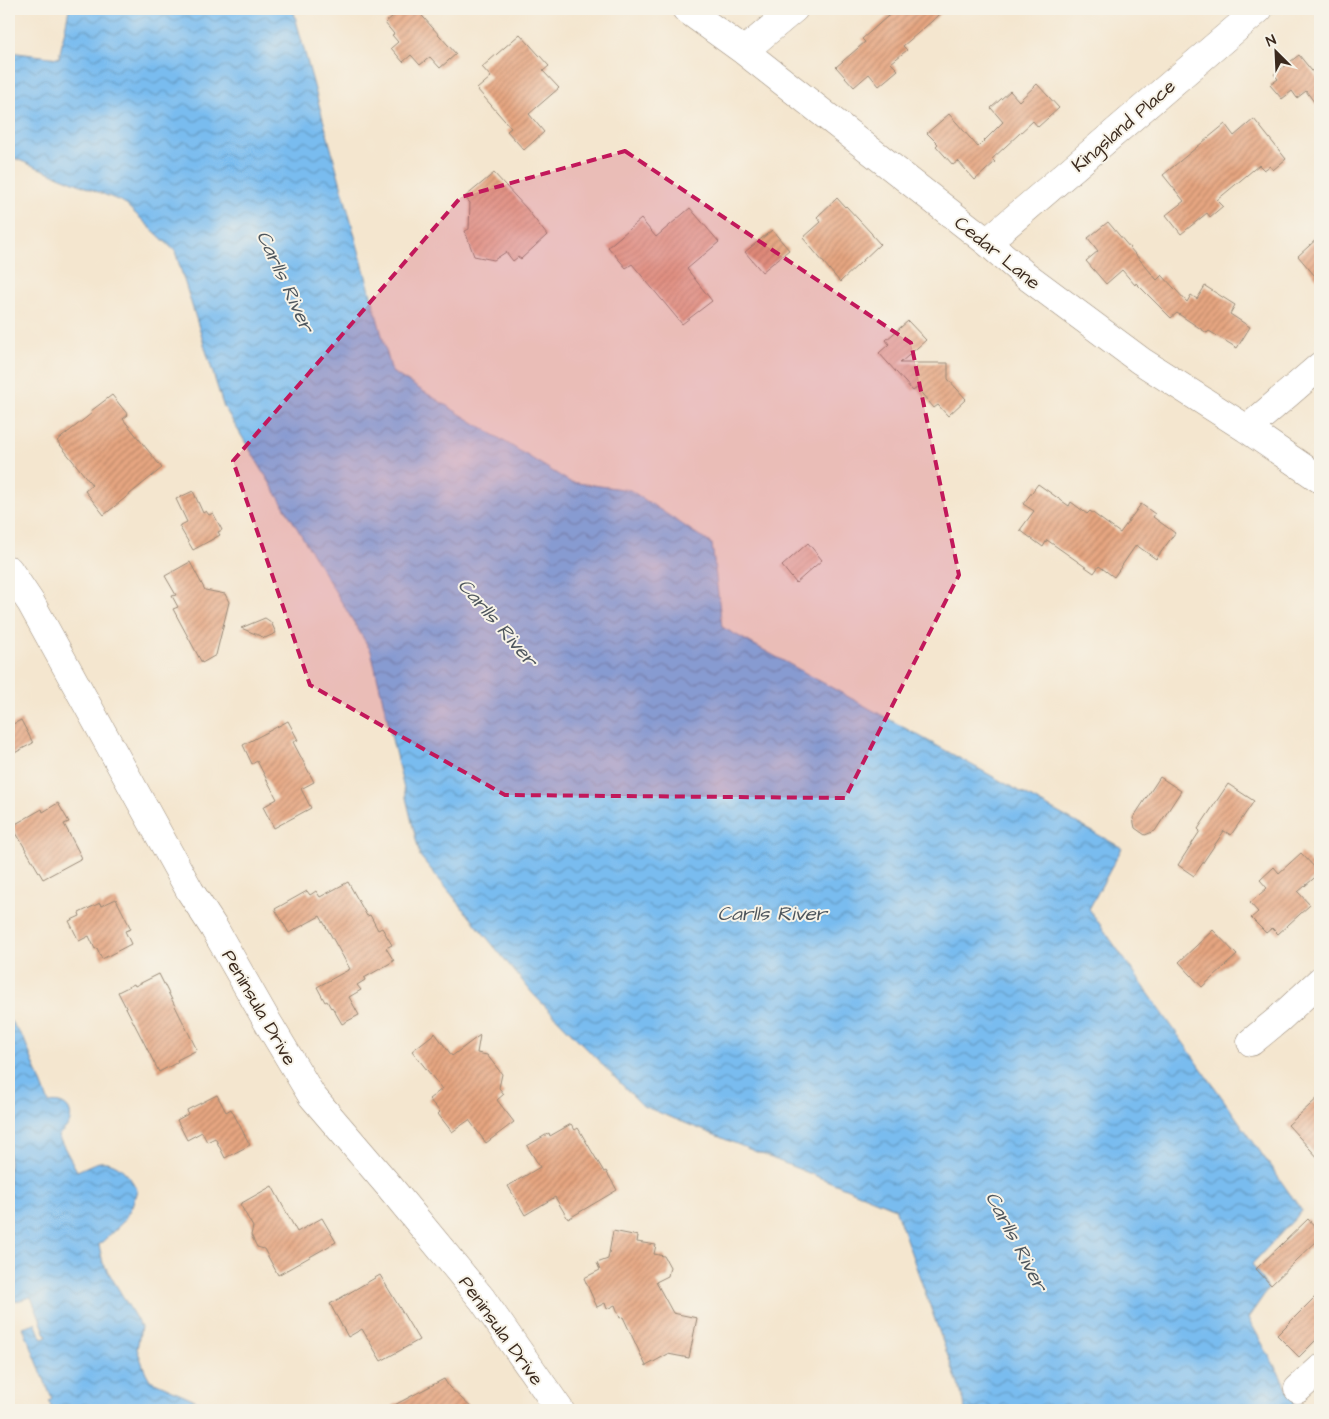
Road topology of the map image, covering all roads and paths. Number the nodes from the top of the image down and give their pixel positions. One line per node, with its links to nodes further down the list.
1 (686, 9): 4 (street, Cedar Lane)
2 (794, 9): 4 (street)
3 (1259, 9): 5 (street, Kingsland Place)
4 (744, 51): 5 (street, Cedar Lane)
5 (986, 242): 7 (street, Cedar Lane)
6 (1320, 366): 7 (street)
7 (1247, 429): 8 (street, Cedar Lane)
8 (1320, 479)
9 (9, 570): 14 (street, Peninsula Drive)
10 (1320, 981): 11 (street)
11 (1251, 1042)
12 (1320, 1369): 13 (street)
13 (1298, 1389)
14 (560, 1410)

